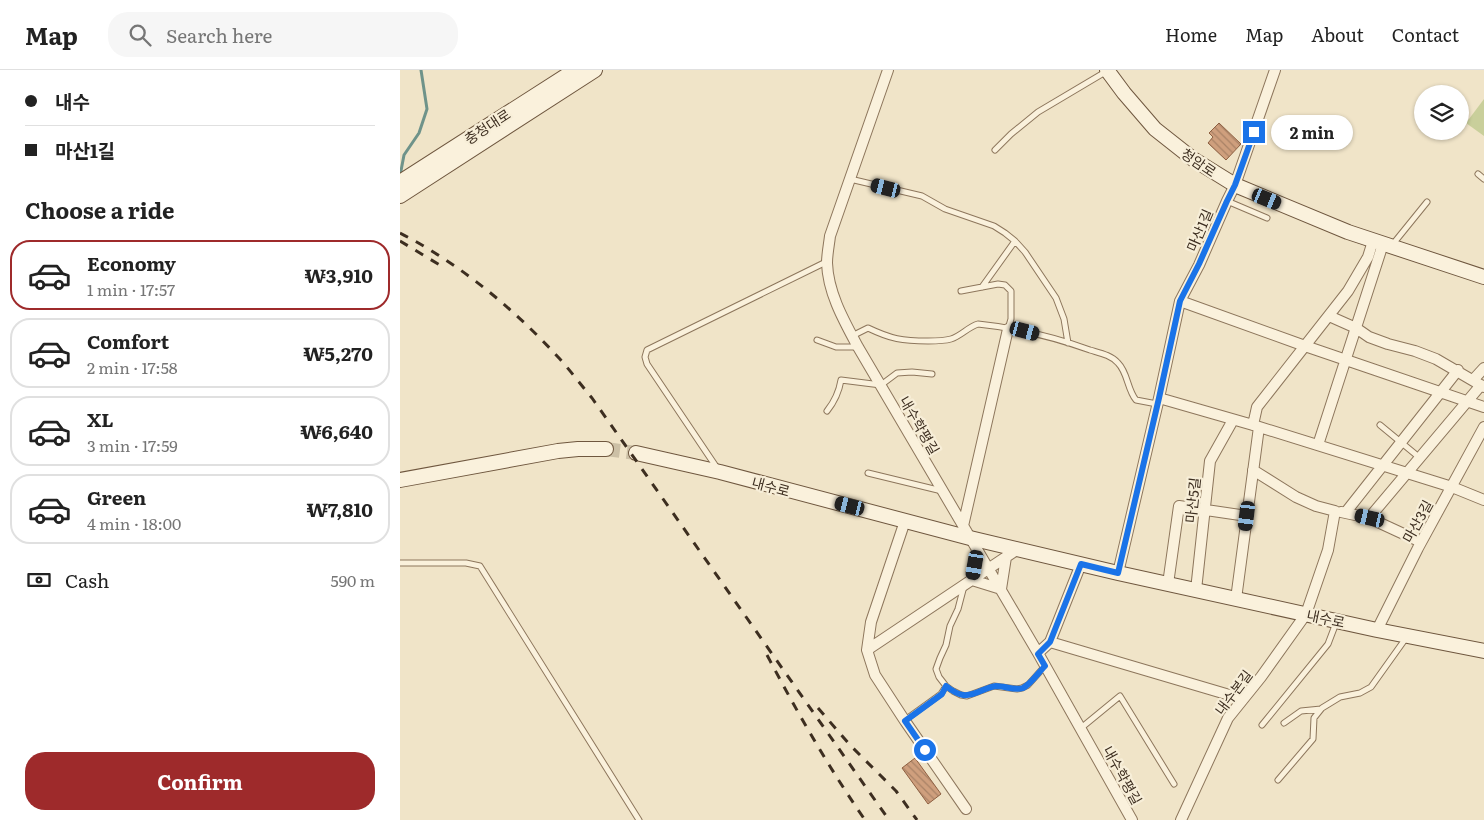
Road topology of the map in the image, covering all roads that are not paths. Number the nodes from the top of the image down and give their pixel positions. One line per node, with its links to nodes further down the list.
1 (575, 70): 6 (street, 충청대로)
2 (595, 70): 6 (street, 충청대로)
3 (888, 70): 9 (street, 내수학평길)
4 (1108, 70): 7 (lane); 12 (street, 청암로)
5 (1275, 70): 12 (street, 마산1길)
6 (520, 112): 11 (street, 충청대로); 13 (street)
7 (995, 150)
8 (1478, 174): 10 (lane)
9 (850, 179): 17 (lane); 19 (street, 내수학평길)
10 (1484, 179)
11 (400, 182)
12 (1235, 185): 14 (street, 마산1길); 18 (street, 청암로)
13 (400, 196)
14 (1227, 201): 16 (lane); 23 (street, 마산1길)
15 (1427, 202): 18 (lane)
16 (1266, 218)
17 (1015, 241): 21 (lane); 29 (lane)
18 (1382, 244): 20 (street, 청암로); 24 (street); 25 (street)
19 (827, 262): 27 (street, 내수학평길); 54 (lane)
20 (1484, 277)
21 (982, 287): 22 (lane); 26 (lane)
22 (961, 292)
23 (1180, 301): 30 (street); 39 (street, 마산1길)
24 (1329, 316): 25 (street); 30 (street)
25 (1356, 328): 32 (street); 34 (street)
26 (1008, 329): 27 (lane); 29 (lane); 66 (street)
27 (852, 336): 31 (street, 내수학평길)
28 (817, 340): 31 (lane)
29 (1068, 343): 39 (lane)
30 (1305, 346): 32 (street); 45 (street)
31 (858, 347): 37 (street, 내수학평길)
32 (1346, 359): 38 (street); 48 (street)
33 (1484, 368): 36 (street)
34 (1458, 370): 36 (street); 38 (street)
35 (932, 374): 37 (lane)
36 (1479, 384): 40 (street)
37 (881, 385): 42 (lane); 59 (street, 내수학평길)
38 (1441, 391): 40 (street); 47 (street)
39 (1158, 401): 43 (street); 72 (street, 마산1길)
40 (1468, 401): 41 (street); 51 (street)
41 (1484, 407)
42 (827, 411)
43 (1233, 420): 45 (street); 61 (street, 마산5길)
44 (1380, 425): 47 (lane)
45 (1256, 426): 48 (street); 53 (street)
46 (1484, 427): 58 (street, 마산3길)
47 (1400, 442): 51 (lane); 52 (street)
48 (1318, 445): 52 (street)
49 (606, 449): 57 (street)
50 (636, 453): 54 (street, 내수로)
51 (1420, 458): 56 (street)
52 (1382, 465): 56 (street); 62 (street)
53 (1253, 470): 62 (street); 63 (street)
54 (720, 472): 65 (street, 내수로)
55 (868, 473): 59 (lane)
56 (1407, 473): 58 (street); 64 (street)
57 (400, 480)
58 (1452, 487): 60 (street); 67 (street, 마산3길)
59 (943, 492): 66 (street, 내수학평길)
60 (1484, 500)
61 (1205, 510): 63 (street); 74 (street); 76 (street, 마산5길)
62 (1341, 512): 64 (street); 78 (street)
63 (1247, 516): 77 (street)
64 (1370, 518): 67 (street)
65 (905, 521): 66 (street, 내수로); 83 (street)
66 (970, 538): 68 (street, 내수로); 71 (street, 내수학평길); 73 (street)
67 (1421, 542): 80 (street, 마산3길)
68 (1012, 553): 70 (street, 내수로); 71 (street); 75 (street)
69 (400, 563): 98 (lane)
70 (1081, 564): 72 (street, 내수로); 82 (street)
71 (989, 569): 73 (street); 75 (street, 내수학평길)
72 (1118, 573): 74 (street, 내수로)
73 (968, 583): 75 (street); 83 (street); 87 (lane)
74 (1168, 584): 76 (street, 내수로)
75 (1001, 589): 85 (street, 내수학평길)
76 (1196, 590): 77 (street, 내수로)
77 (1236, 599): 78 (street, 내수로)
78 (1306, 614): 79 (street, 내수로); 88 (street, 내수본길)
79 (1337, 621): 80 (street, 내수로); 92 (lane)
80 (1377, 630): 81 (street, 내수로)
81 (1408, 636): 84 (street, 내수로); 89 (lane)
82 (1050, 642): 85 (street); 88 (street)
83 (867, 650): 90 (street)
84 (1484, 652)
85 (1038, 654): 86 (street, 내수학평길)
86 (1045, 666): 87 (lane); 93 (street, 내수학평길)
87 (946, 686): 90 (lane)
88 (1243, 699): 97 (street, 내수본길)
89 (1322, 708): 91 (lane); 94 (lane)
90 (905, 721): 96 (street)
91 (1284, 723)
92 (1262, 725)
93 (1080, 728): 95 (lane); 99 (street, 내수학평길)
94 (1278, 780)
95 (1174, 784)
96 (966, 809)
97 (1182, 817): 100 (street)
98 (639, 820)
99 (1132, 820)
100 (1172, 820)

